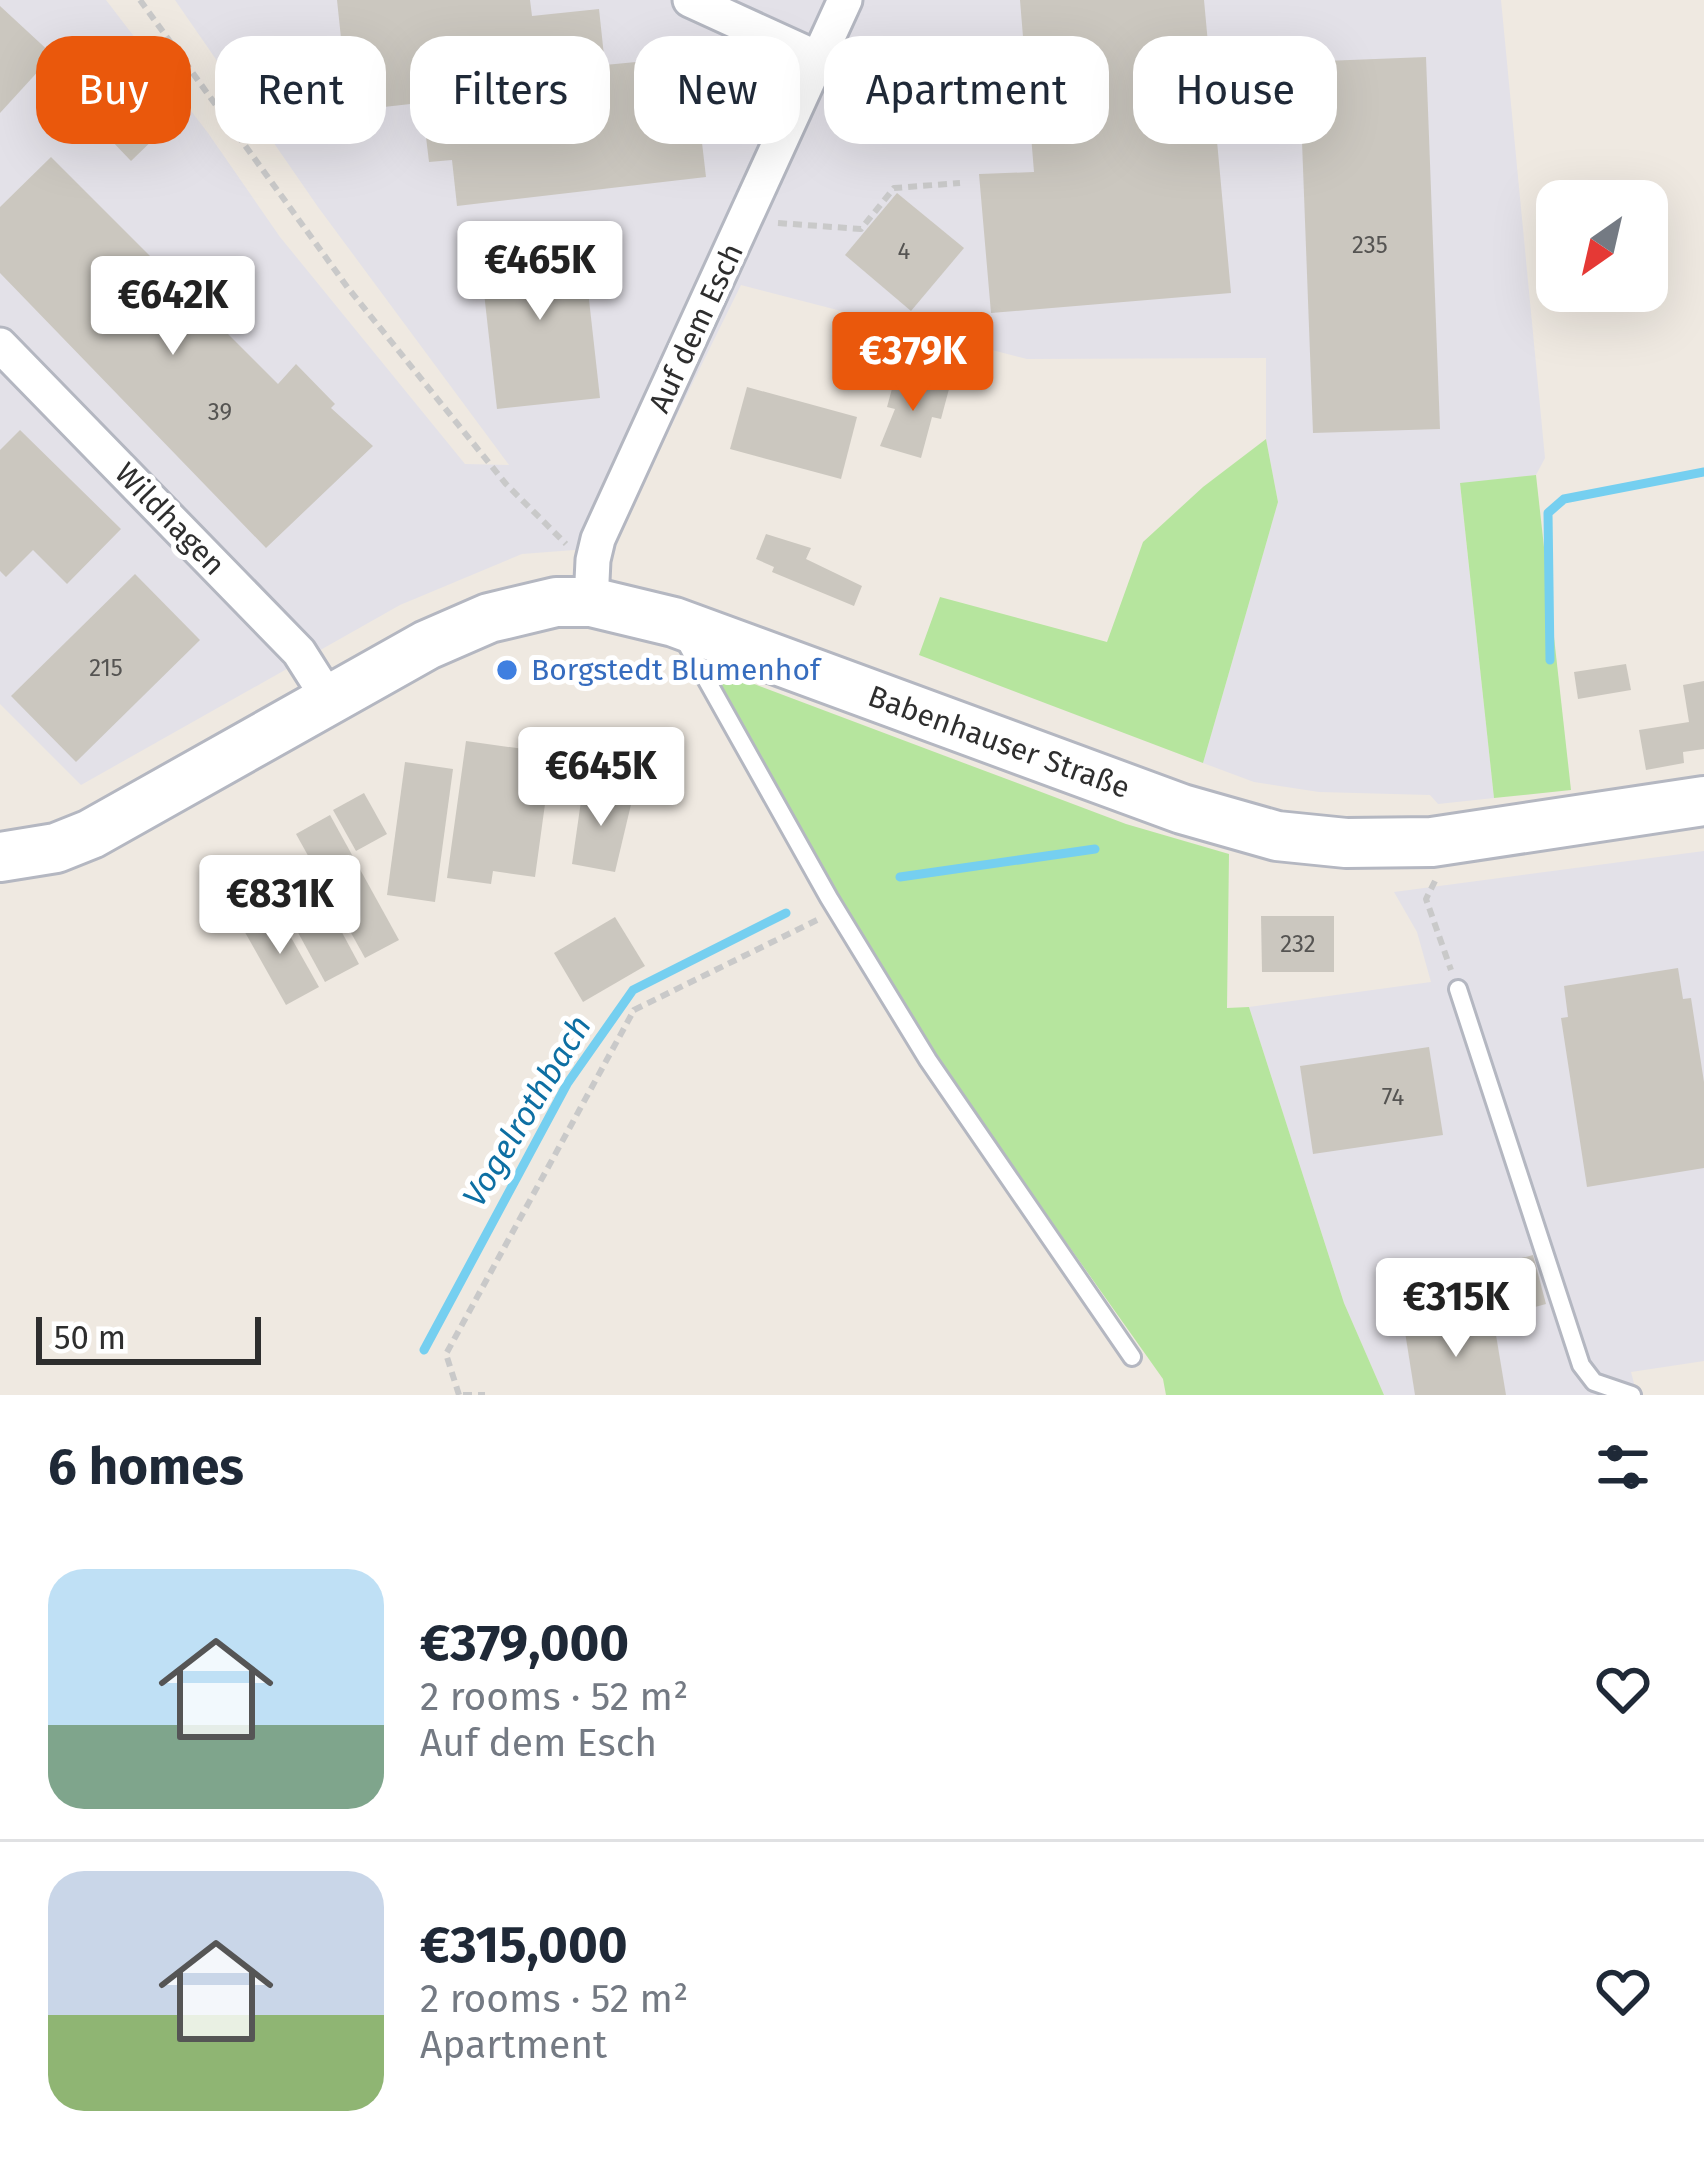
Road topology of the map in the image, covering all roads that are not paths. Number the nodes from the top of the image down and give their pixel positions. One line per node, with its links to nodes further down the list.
1 (690, 0): 3 (street)
2 (844, 0): 3 (street, Auf dem Esch)
3 (818, 58): 5 (street, Auf dem Esch)
4 (0, 345): 7 (street, Wildhagen)
5 (592, 581): 6 (main road, Babenhauser Straße); 7 (main road, Babenhauser Straße)
6 (674, 622): 8 (main road, Babenhauser Straße); 11 (lane)
7 (330, 701): 9 (main road, Babenhauser Straße)
8 (1704, 801)
9 (0, 857)
10 (1458, 989): 12 (lane)
11 (1132, 1357)
12 (1632, 1395)

